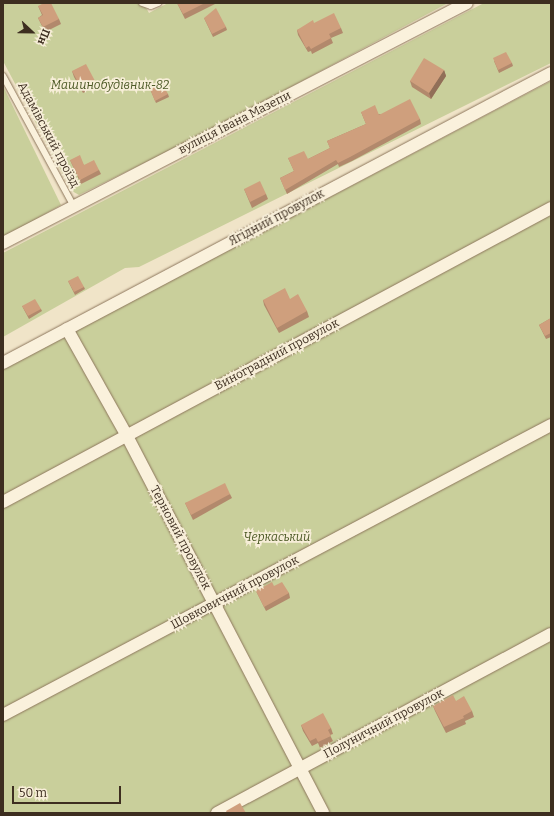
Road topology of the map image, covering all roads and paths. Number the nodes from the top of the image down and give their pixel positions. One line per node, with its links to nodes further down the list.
1 (142, 3): 2 (lane)
2 (158, 3)
3 (466, 3): 6 (street, вулиця Івана Мазепи)
4 (551, 73): 9 (street, Ягідний провулок)
5 (3, 77): 6 (lane, Адамівський проїзд)
6 (73, 205): 8 (street, вулиця Івана Мазепи)
7 (551, 208): 12 (street, Виноградний провулок)
8 (3, 243)
9 (66, 329): 10 (street, Ягідний провулок); 12 (street, Терновий провулок)
10 (3, 363)
11 (551, 425): 14 (street, Шовковичний провулок)
12 (127, 436): 13 (street, Виноградний провулок); 14 (street, Терновий провулок)
13 (3, 502)
14 (214, 604): 16 (street, Шовковичний провулок); 17 (street, Терновий провулок)
15 (551, 634): 17 (street, Полуничний провулок)
16 (3, 716)
17 (301, 769): 18 (street, Полуничний провулок); 19 (street, Терновий провулок)
18 (217, 813)
19 (323, 813)

